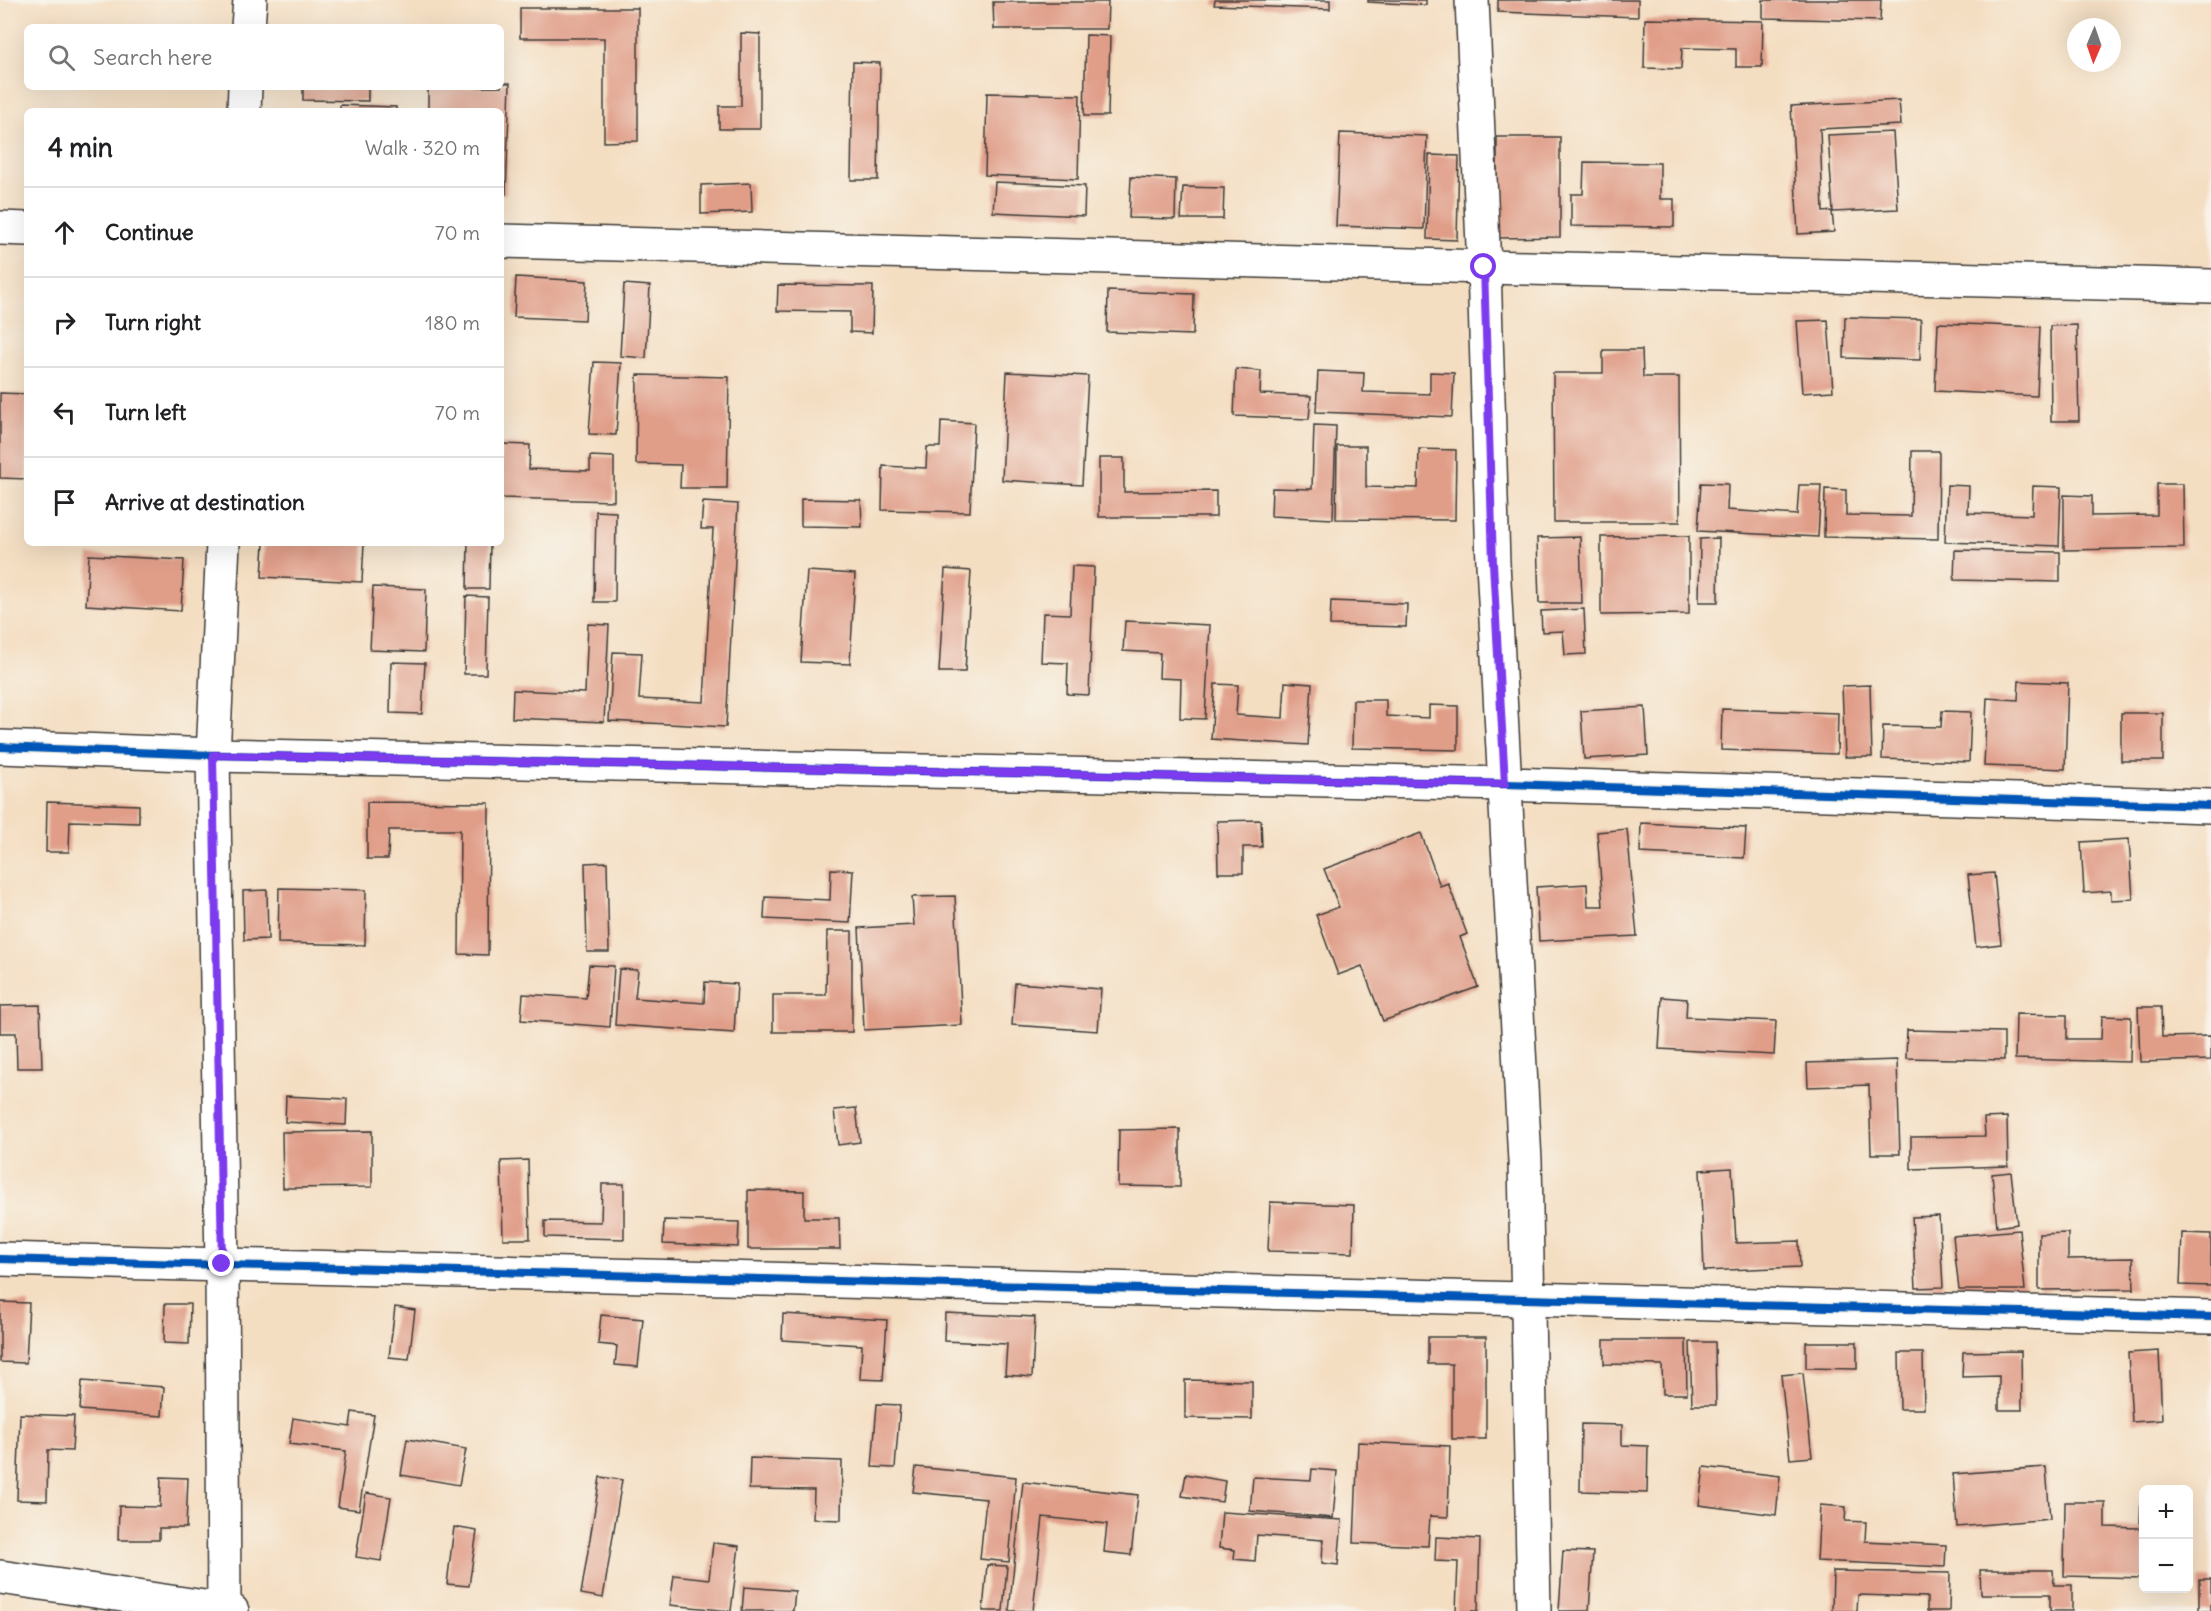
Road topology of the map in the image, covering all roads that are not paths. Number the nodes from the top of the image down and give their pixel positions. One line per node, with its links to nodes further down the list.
1 (250, 0): 3 (street)
2 (1472, 0): 9 (street)
3 (248, 24)
4 (245, 90): 5 (street)
5 (244, 108)
6 (0, 228): 7 (street)
7 (24, 229)
8 (504, 241): 9 (street)
9 (1484, 267): 10 (street); 14 (street)
10 (2211, 286)
11 (223, 546): 13 (street)
12 (0, 747): 13 (street)
13 (213, 755): 14 (street); 17 (street)
14 (1505, 784): 15 (street); 18 (street)
15 (2211, 806)
16 (0, 1259): 17 (street)
17 (222, 1264): 18 (street); 22 (street)
18 (1528, 1298): 19 (street); 23 (street)
19 (2211, 1317)
20 (0, 1577): 21 (street)
21 (138, 1604): 22 (street)
22 (228, 1610)
23 (1534, 1611)

